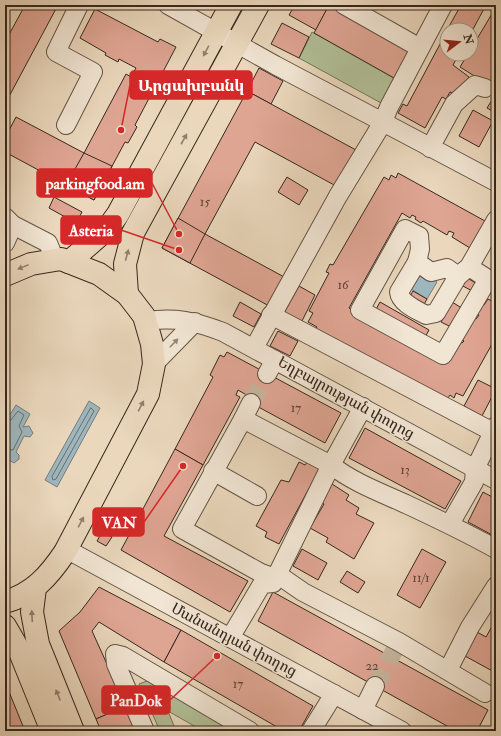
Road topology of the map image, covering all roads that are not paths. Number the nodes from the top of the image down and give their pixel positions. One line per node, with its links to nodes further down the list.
1 (79, 5): 12 (street)
2 (168, 5): 7 (street)
3 (231, 5): 7 (main road)
4 (258, 5): 8 (main road)
5 (344, 5): 9 (street)
6 (443, 5): 9 (street)
7 (217, 31): 8 (street); 18 (main road, one-way to 18)
8 (237, 43): 11 (street); 23 (main road, one-way to 8)
9 (420, 48): 11 (street)
10 (485, 88): 13 (street)
11 (383, 122): 13 (street); 24 (street)
12 (66, 125)
13 (430, 148): 14 (street)
14 (496, 182)
15 (496, 220): 20 (street)
16 (9, 221): 17 (street); 18 (street)
17 (5, 243)
18 (62, 261): 21 (main road, one-way to 21); 23 (main road)
19 (417, 262): 20 (street); 20 (street); 22 (street)
20 (464, 272): 22 (street)
21 (5, 275)
22 (492, 281)
23 (127, 294): 25 (main road)
24 (271, 315): 27 (street); 32 (street)
25 (146, 321): 26 (street, Եղբայրության փողոց); 28 (main road)
26 (195, 322): 27 (street, Եղբայրության փողոց); 28 (street, one-way to 26)
27 (254, 348): 30 (street, Եղբայրության փողոց)
28 (154, 364): 39 (main road, one-way to 28)
29 (251, 403): 31 (street)
30 (363, 407): 33 (street); 34 (street, Եղբայրության փողոց)
31 (243, 419): 33 (street); 35 (street)
32 (494, 429): 34 (street)
33 (331, 465): 38 (street); 41 (street)
34 (475, 468): 36 (street, Եղբայրության փողոց); 38 (street)
35 (214, 471): 37 (street); 41 (street)
36 (496, 480)
37 (257, 496)
38 (450, 524): 40 (street)
39 (66, 549): 43 (main road); 46 (street, Մանանդյան փողոց)
40 (496, 549)
41 (276, 576): 46 (street); 47 (street)
42 (496, 586): 47 (street)
43 (35, 588): 44 (main road); 53 (main road, one-way to 43)
44 (5, 602)
45 (5, 626): 52 (main road)
46 (230, 638): 50 (street, Մանանդյան փողոց)
47 (448, 670): 49 (street)
48 (375, 686): 51 (street)
49 (485, 693)
50 (334, 694): 51 (street, Մանանդյան փողոց); 56 (street)
51 (363, 710): 57 (street, Մանանդյան փողոց)
52 (52, 731)
53 (73, 731)
54 (145, 731): 55 (street)
55 (250, 731)
56 (310, 731)
57 (402, 731)

